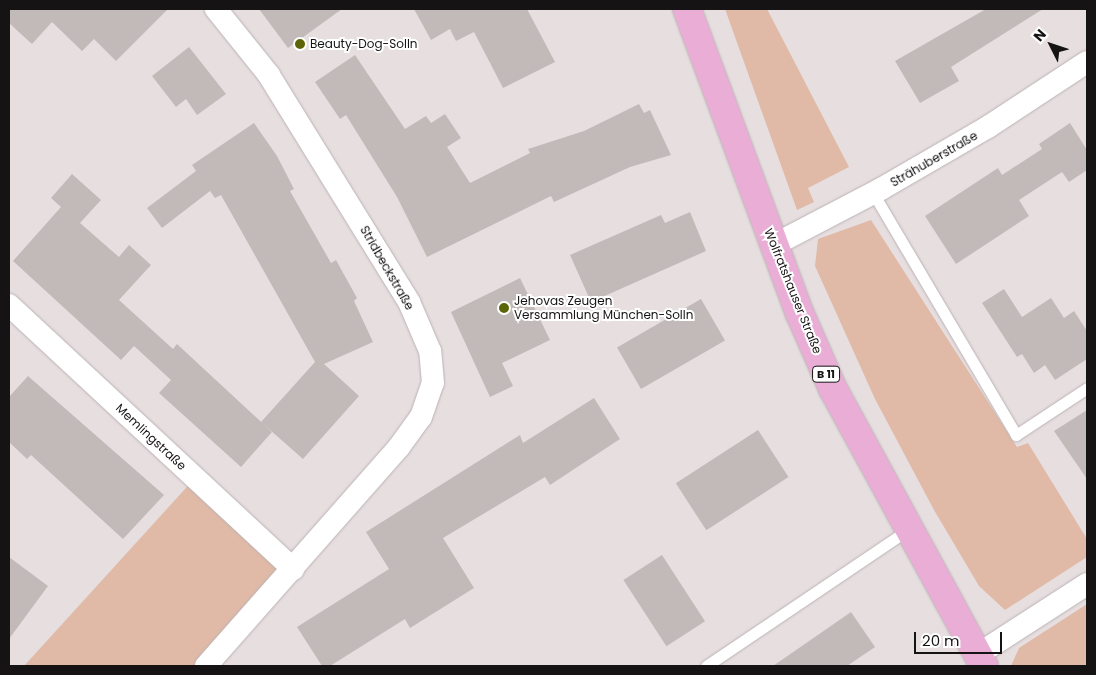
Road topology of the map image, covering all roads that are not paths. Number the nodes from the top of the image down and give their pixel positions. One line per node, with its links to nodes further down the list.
1 (216, 9): 9 (street, Stridbeckstraße)
2 (687, 9): 5 (main road, Wolfratshauser Straße / B 11)
3 (1087, 62): 4 (street, Strähuberstraße)
4 (873, 193): 5 (street, Strähuberstraße); 7 (lane)
5 (774, 245): 8 (main road, Wolfratshauser Straße / B 11)
6 (9, 305): 9 (street, Memlingstraße)
7 (1087, 388)
8 (908, 530): 11 (main road, Wolfratshauser Straße / B 11); 13 (lane)
9 (292, 569): 12 (street, Stridbeckstraße)
10 (1087, 584): 11 (street)
11 (981, 660)
12 (206, 666)
13 (706, 666)

